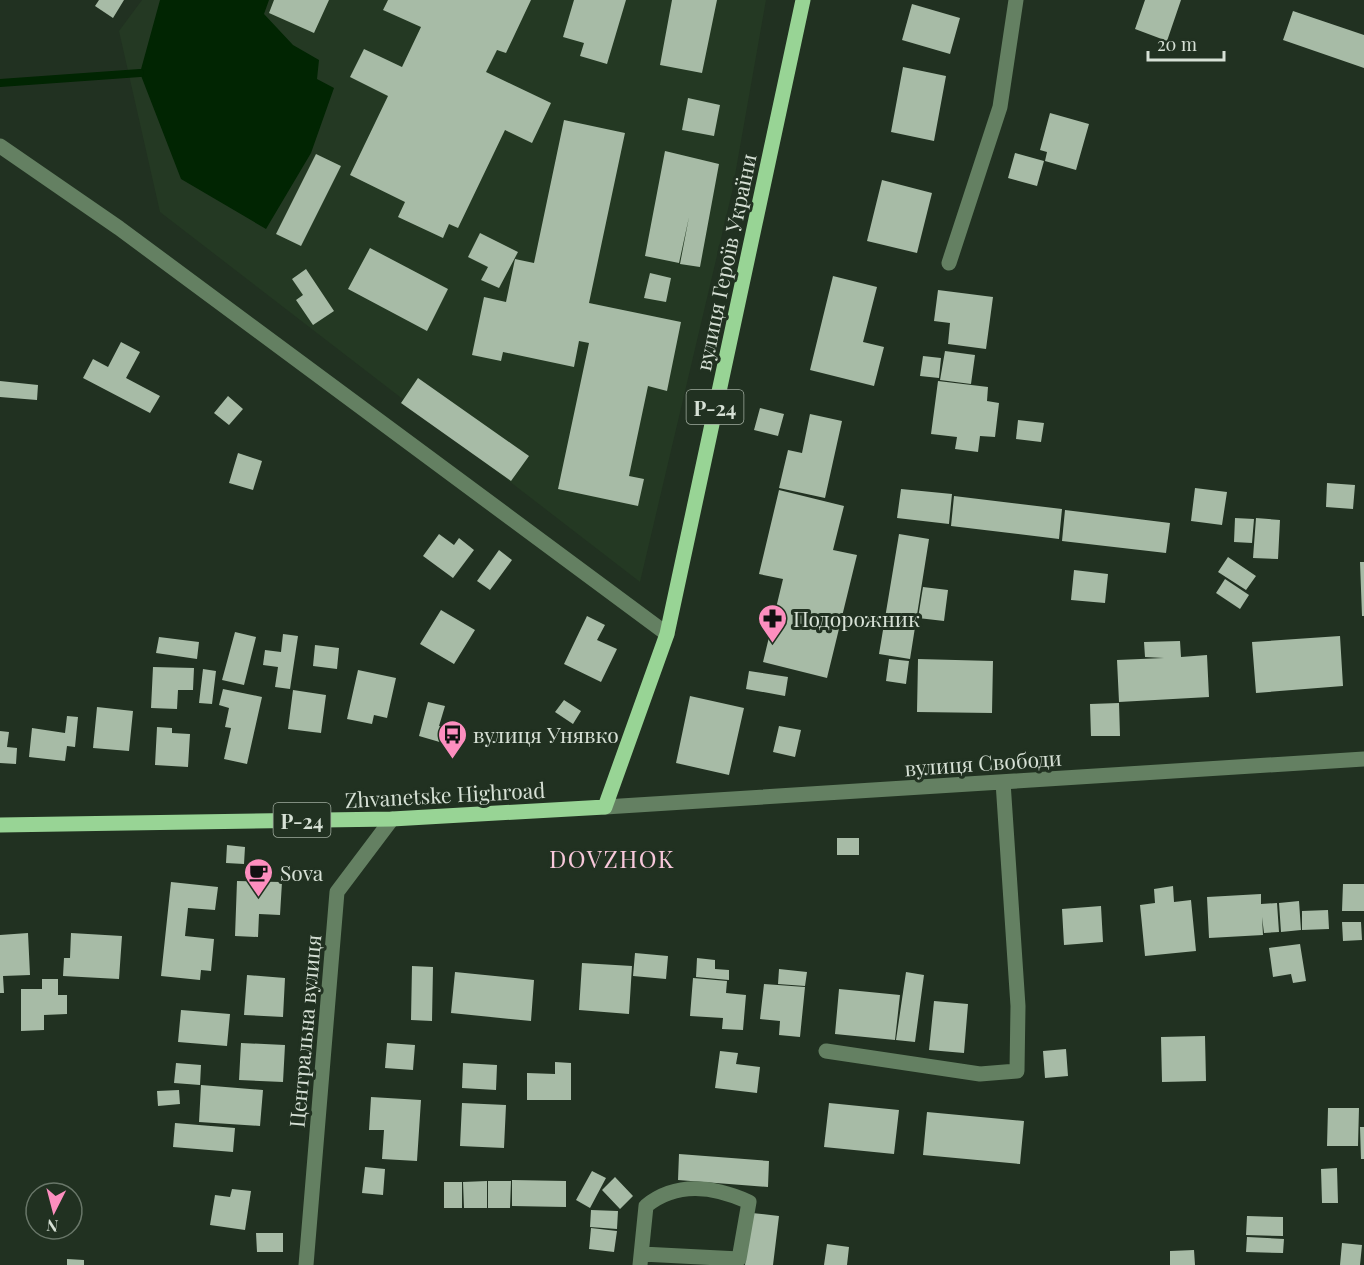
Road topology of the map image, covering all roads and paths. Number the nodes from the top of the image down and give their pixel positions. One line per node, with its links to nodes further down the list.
1 (803, 0): 5 (main road, вулиця Героїв України / Р-24)
2 (1016, 0): 4 (street)
3 (0, 146): 5 (street)
4 (949, 263)
5 (667, 634): 8 (main road, вулиця Героїв України / Р-24)
6 (1364, 759): 7 (street, вулиця Свободи)
7 (1003, 782): 8 (street, вулиця Свободи); 11 (street)
8 (604, 807): 9 (main road, Zhvanetske Highroad / Р-24)
9 (392, 819): 10 (main road, Zhvanetske Highroad / Р-24); 13 (street, Центральна вулиця)
10 (0, 825)
11 (826, 1051)
12 (641, 1259): 12 (street)
13 (306, 1265)

